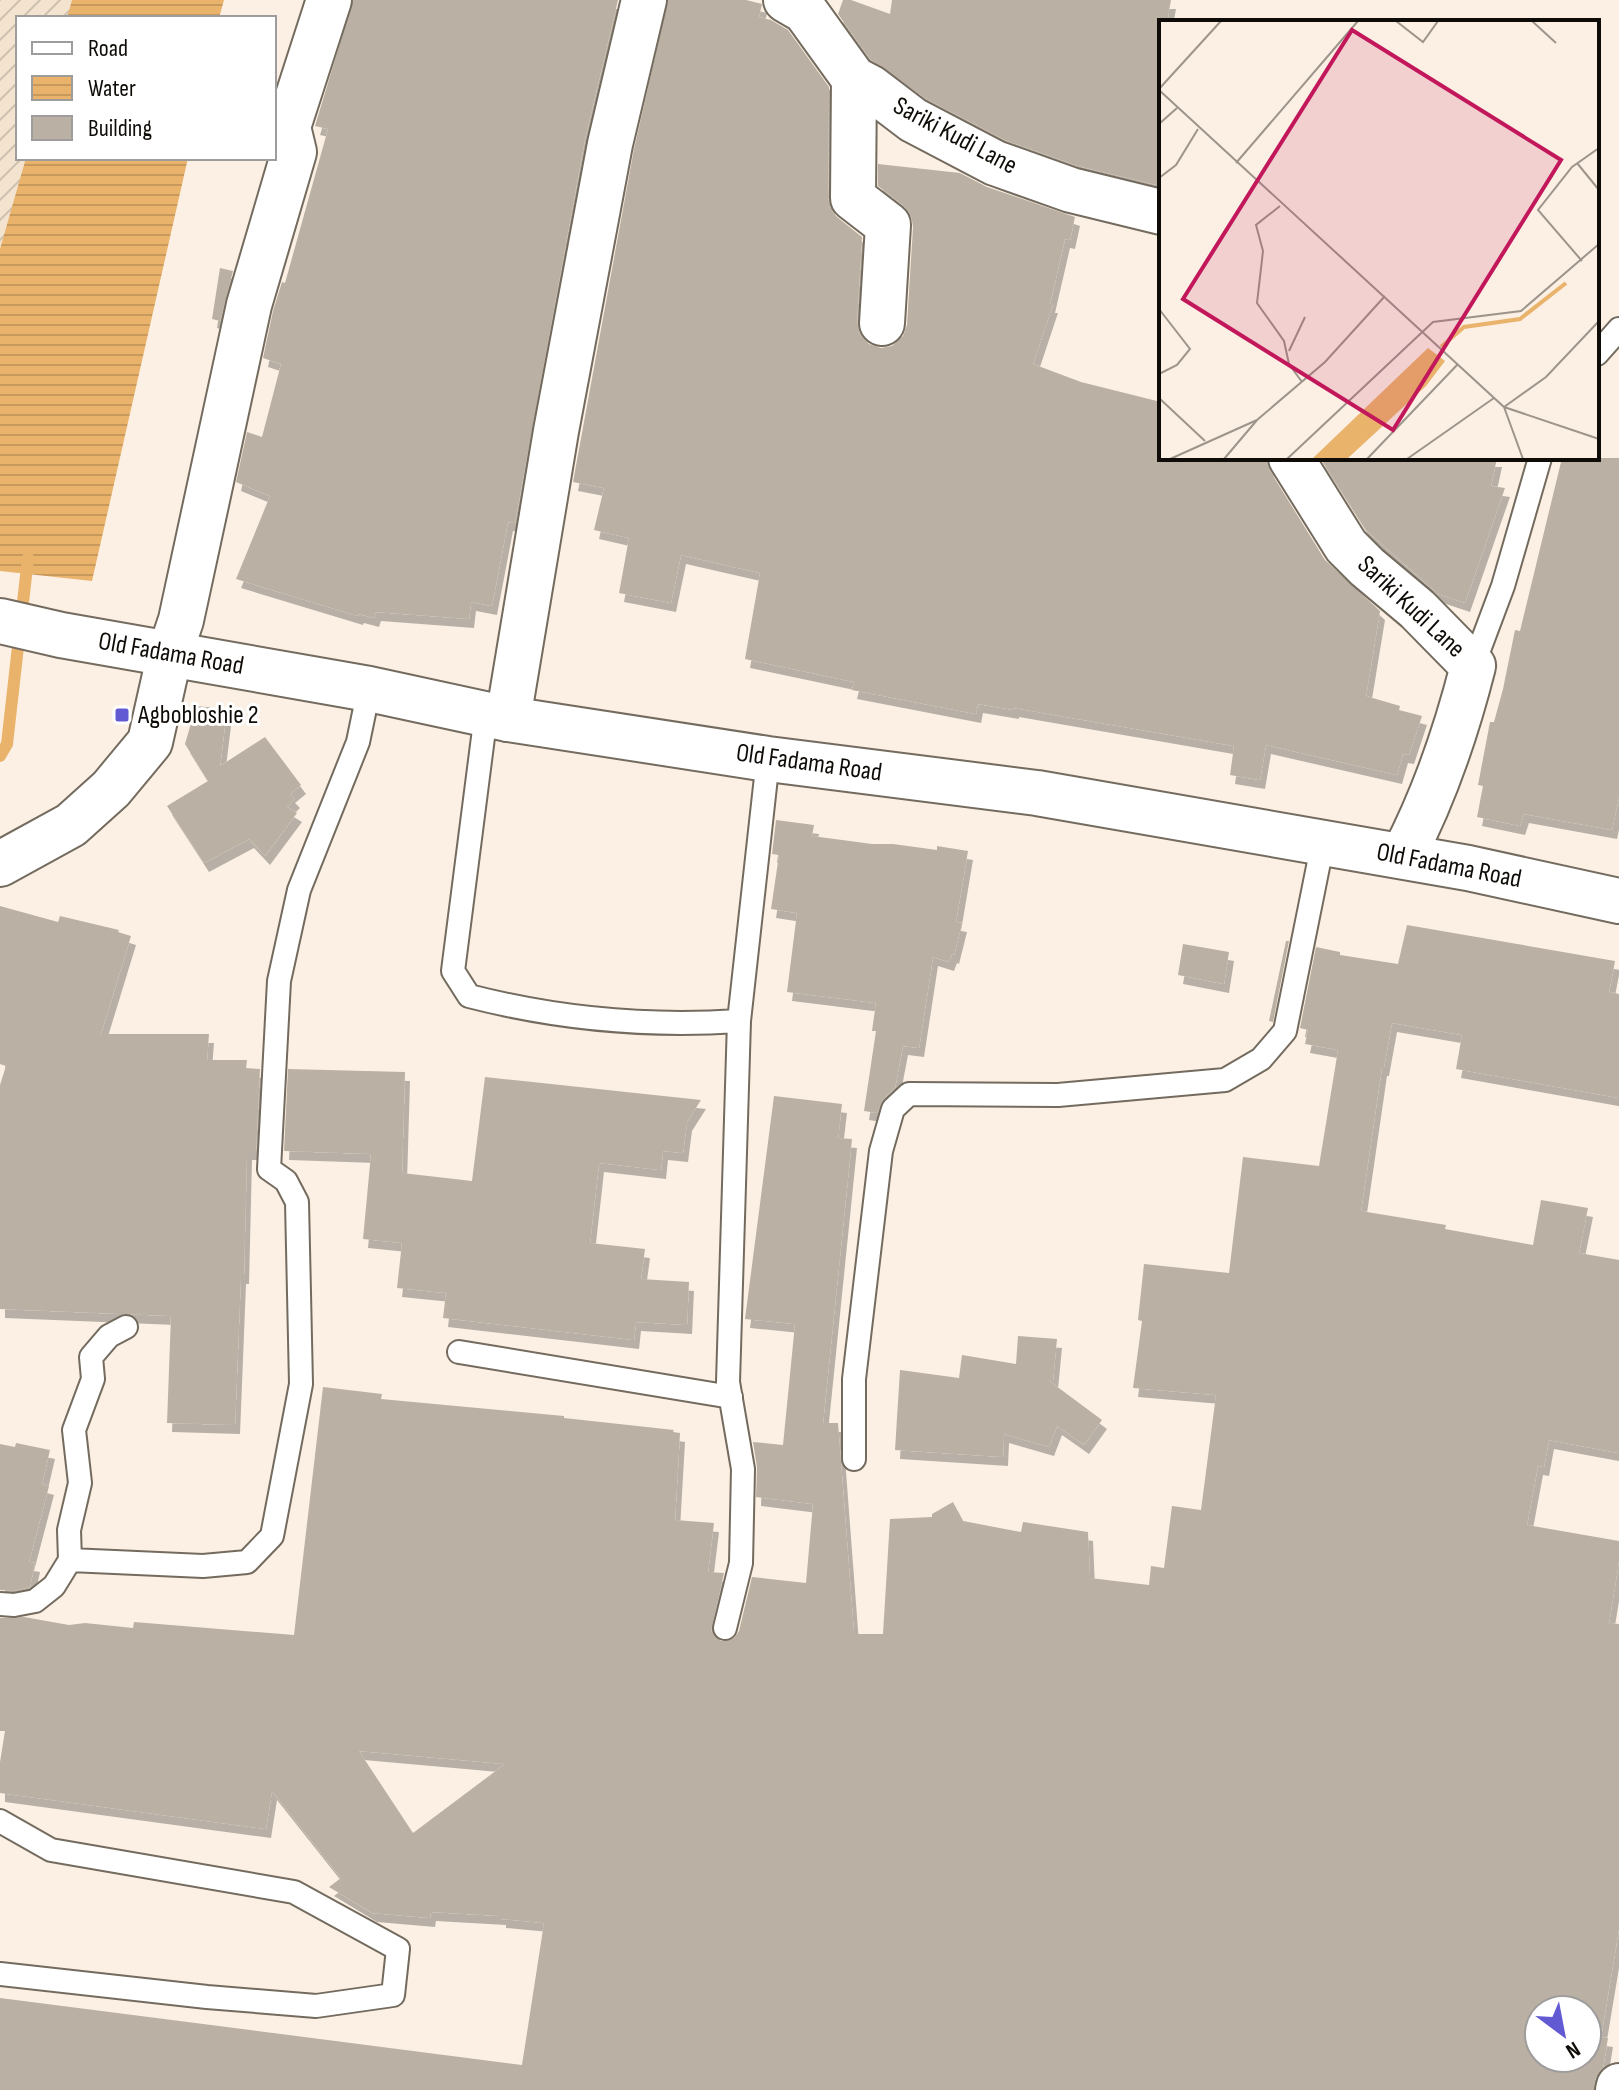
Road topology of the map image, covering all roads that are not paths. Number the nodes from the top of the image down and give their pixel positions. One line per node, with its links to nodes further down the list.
1 (329, 0): 12 (street)
2 (644, 0): 15 (street)
3 (786, 0): 4 (street, Sariki Kudi Lane)
4 (854, 79): 5 (street, Sariki Kudi Lane); 6 (street)
5 (1159, 212)
6 (882, 323)
7 (1619, 329): 8 (lane)
8 (1599, 352)
9 (1292, 460): 13 (street, Sariki Kudi Lane)
10 (1539, 460): 13 (lane)
11 (0, 621): 12 (street, Old Fadama Road)
12 (170, 653): 14 (street, Old Fadama Road); 19 (street)
13 (1473, 666): 18 (street, Sariki Kudi Lane)
14 (369, 689): 15 (street, Old Fadama Road); 26 (lane)
15 (497, 716): 16 (street, Old Fadama Road); 21 (lane)
16 (768, 759): 17 (street, Old Fadama Road); 21 (lane)
17 (1323, 842): 18 (street, Old Fadama Road); 25 (lane)
18 (1403, 856): 20 (street, Old Fadama Road)
19 (0, 864)
20 (1619, 901)
21 (739, 1021): 24 (lane)
22 (126, 1327): 26 (lane)
23 (459, 1352): 24 (lane)
24 (731, 1397): 28 (lane)
25 (854, 1459)
26 (70, 1560): 27 (lane)
27 (0, 1604)
28 (725, 1628)
29 (0, 1821): 30 (lane)
30 (0, 1974)

